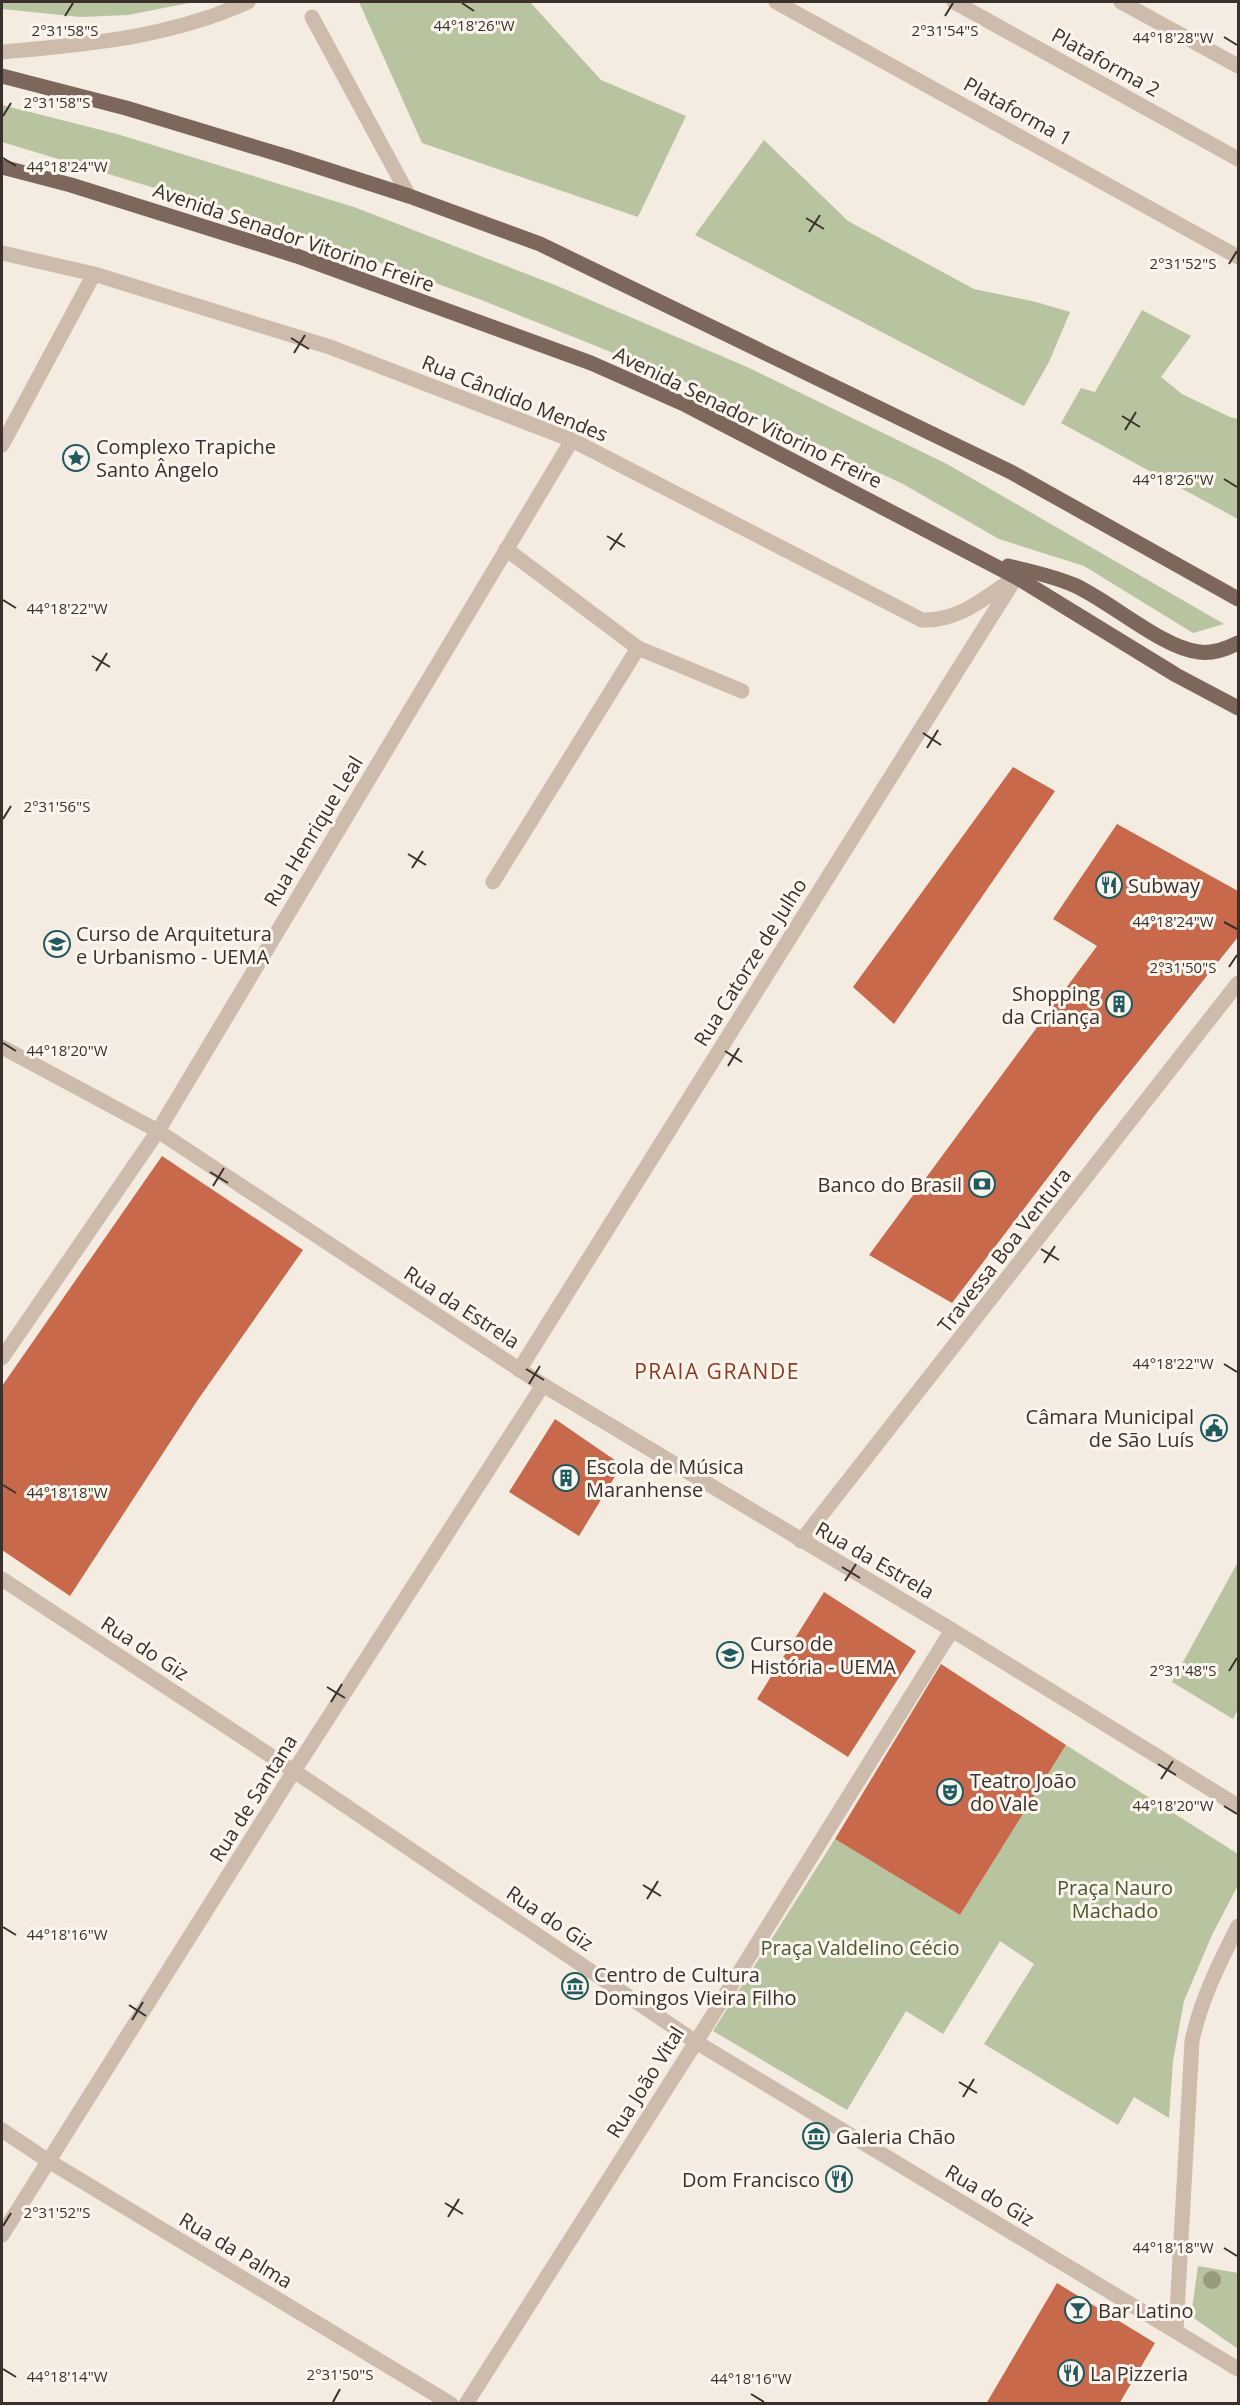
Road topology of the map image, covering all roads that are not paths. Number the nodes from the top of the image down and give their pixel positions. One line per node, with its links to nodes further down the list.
1 (248, 2): 6 (street)
2 (776, 2): 13 (street, Plataforma 1)
3 (954, 2): 9 (street, Plataforma 2)
4 (1121, 2): 7 (street)
5 (312, 17): 11 (street)
6 (2, 52)
7 (1239, 66)
8 (2, 76): 11 (main road)
9 (1239, 159)
10 (2, 167): 18 (main road, Avenida Senador Vitorino Freire)
11 (409, 196): 20 (main road)
12 (2, 253): 14 (street, Rua Cândido Mendes)
13 (1239, 257)
14 (94, 274): 15 (street, Rua Cândido Mendes); 16 (street)
15 (572, 440): 17 (street, Rua Henrique Leal); 19 (street, Rua Cândido Mendes)
16 (2, 445)
17 (506, 549): 22 (street); 28 (street, Rua Henrique Leal)
18 (985, 560): 19 (main road, Avenida Senador Vitorino Freire); 21 (main road)
19 (1016, 576): 24 (main road, Avenida Senador Vitorino Freire); 30 (street, Rua Catorze de Julho)
20 (1239, 599)
21 (1239, 643)
22 (638, 648): 23 (street); 25 (street)
23 (742, 691)
24 (1239, 708)
25 (493, 882)
26 (1239, 983): 32 (street, Travessa Boa Ventura)
27 (2, 1047): 28 (street, Rua da Estrela)
28 (158, 1131): 29 (street, Rua Henrique Leal); 30 (street, Rua da Estrela)
29 (2, 1358)
30 (519, 1370): 31 (street, Rua da Estrela)
31 (543, 1385): 32 (street, Rua da Estrela); 35 (street, Rua de Santana)
32 (801, 1541): 34 (street, Rua da Estrela)
33 (2, 1579): 35 (street, Rua do Giz)
34 (952, 1630): 36 (street, Rua da Estrela); 38 (street, Rua João Vital)
35 (294, 1771): 38 (street, Rua do Giz); 40 (street, Rua de Santana)
36 (1239, 1806)
37 (1239, 1926): 42 (street)
38 (696, 2042): 42 (street, Rua do Giz); 45 (street, Rua João Vital)
39 (2, 2130): 40 (street, Rua da Palma)
40 (47, 2160): 41 (street, Rua de Santana); 44 (street, Rua da Palma)
41 (2, 2235)
42 (1176, 2330): 43 (street, Rua do Giz)
43 (1239, 2369)
44 (451, 2403)
45 (466, 2403)

